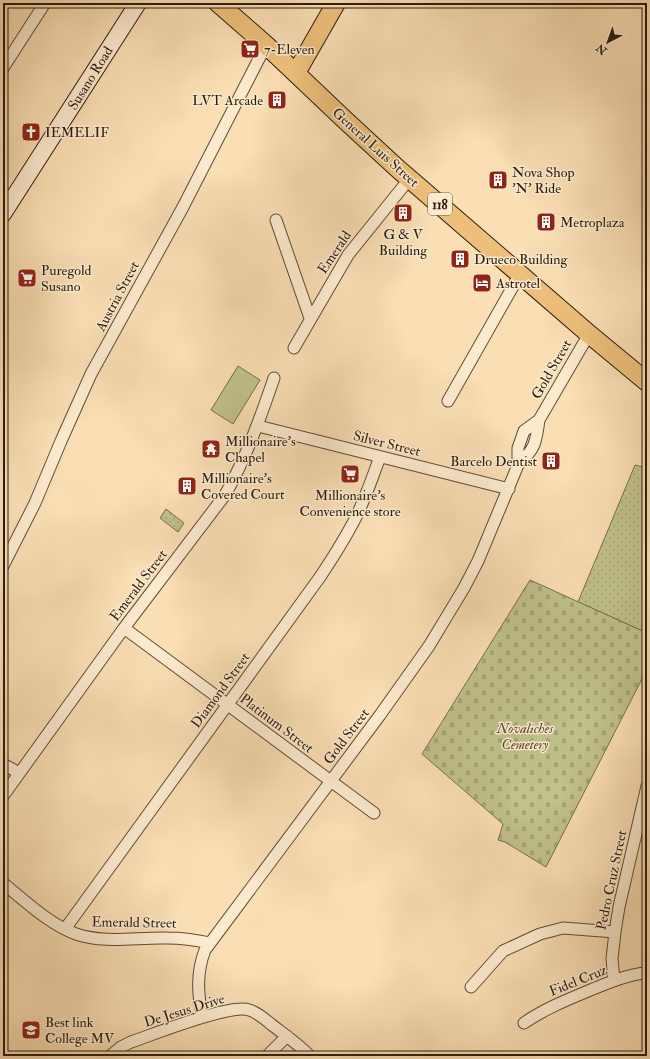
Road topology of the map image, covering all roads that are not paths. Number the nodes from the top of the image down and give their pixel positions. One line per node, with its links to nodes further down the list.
1 (45, 3): 6 (street)
2 (138, 3): 9 (main road, Susano Road)
3 (218, 3): 5 (main road, General Luis Street / 118)
4 (336, 3): 7 (main road)
5 (266, 44): 7 (main road, General Luis Street / 118); 21 (street, Austria Street)
6 (3, 68)
7 (296, 73): 8 (main road, General Luis Street / 118)
8 (410, 178): 11 (main road, General Luis Street / 118); 12 (street, Emerald)
9 (3, 214)
10 (276, 220): 12 (street)
11 (520, 274): 13 (main road, General Luis Street / 118); 17 (street)
12 (310, 318): 14 (street, Emerald)
13 (589, 334): 16 (main road, General Luis Street / 118); 20 (street, Gold Street)
14 (294, 348)
15 (274, 378): 18 (street, Emerald Street)
16 (647, 382)
17 (448, 401)
18 (258, 426): 19 (street, Silver Street); 22 (street, Emerald Street)
19 (380, 457): 20 (street, Silver Street); 23 (street, Diamond Street)
20 (509, 489): 26 (street, Gold Street)
21 (3, 566)
22 (124, 628): 23 (street, Platinum Street); 25 (street, Emerald Street)
23 (228, 705): 26 (street, Platinum Street); 31 (street, Diamond Street)
24 (3, 764): 25 (street)
25 (20, 773): 28 (street, Emerald Street)
26 (331, 781): 29 (street, Platinum Street); 33 (street, Gold Street)
27 (647, 786): 32 (street, Pedro Cruz Street)
28 (3, 796)
29 (374, 813)
30 (3, 883): 31 (street, Emerald Street)
31 (65, 929): 33 (street, Emerald Street)
32 (615, 932): 35 (street, Pedro Cruz Street); 36 (street)
33 (210, 943): 37 (street, Gold Street)
34 (647, 973): 35 (street, Fidel Cruz)
35 (614, 980): 38 (street, Fidel Cruz)
36 (471, 987)
37 (202, 1018): 39 (street, De Jesus Drive); 40 (street, De Jesus Drive)
38 (524, 1023)
39 (287, 1036): 41 (street); 42 (street, De Jesus Drive)
40 (110, 1056)
41 (267, 1056)
42 (310, 1056)

